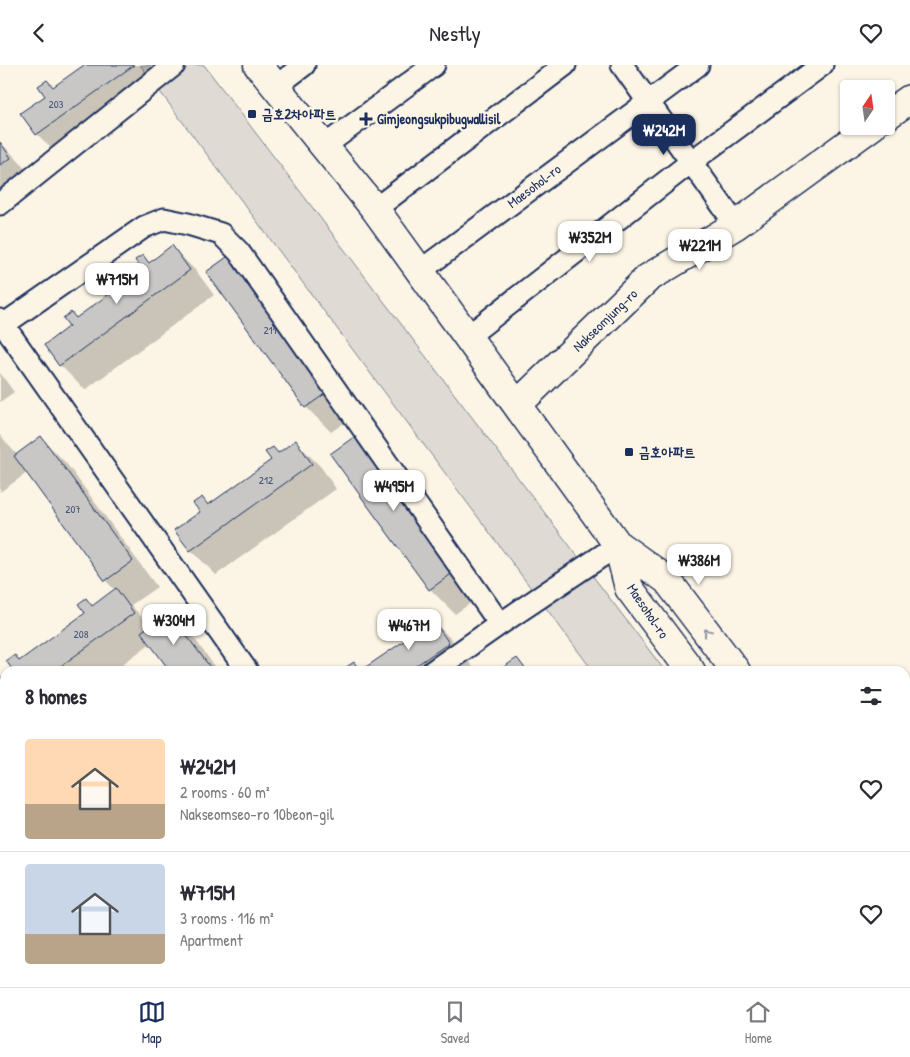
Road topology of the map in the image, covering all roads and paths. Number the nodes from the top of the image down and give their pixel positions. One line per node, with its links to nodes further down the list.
1 (174, 65): 16 (street)
2 (258, 65): 9 (main road, Maesohol-ro)
3 (304, 65): 9 (street)
4 (434, 65): 14 (street)
5 (565, 65): 17 (street)
6 (622, 65): 11 (street)
7 (698, 65): 11 (street, Maesohol-ro)
8 (822, 65): 15 (street)
9 (275, 87): 14 (main road, Maesohol-ro)
10 (910, 99): 12 (main road)
11 (648, 101): 15 (street); 19 (street, Maesohol-ro)
12 (895, 110)
13 (860, 135): 18 (main road, Nakseomjung-ro)
14 (323, 147): 17 (main road, Maesohol-ro)
15 (691, 162): 18 (street); 21 (street)
16 (0, 204)
17 (375, 209): 19 (main road, Maesohol-ro)
18 (736, 225): 22 (main road, Nakseomjung-ro)
19 (420, 271): 21 (main road, Maesohol-ro)
20 (2, 323): 24 (street); 25 (street)
21 (467, 337): 22 (main road, Maesohol-ro)
22 (518, 405): 23 (main road, Maesohol-ro)
23 (618, 545): 24 (street); 27 (main road, Maesohol-ro); 28 (main road, Maesohol-ro, one-way to 23)
24 (500, 624): 26 (street)
25 (243, 666)
26 (440, 666)
27 (687, 666)
28 (732, 666)

